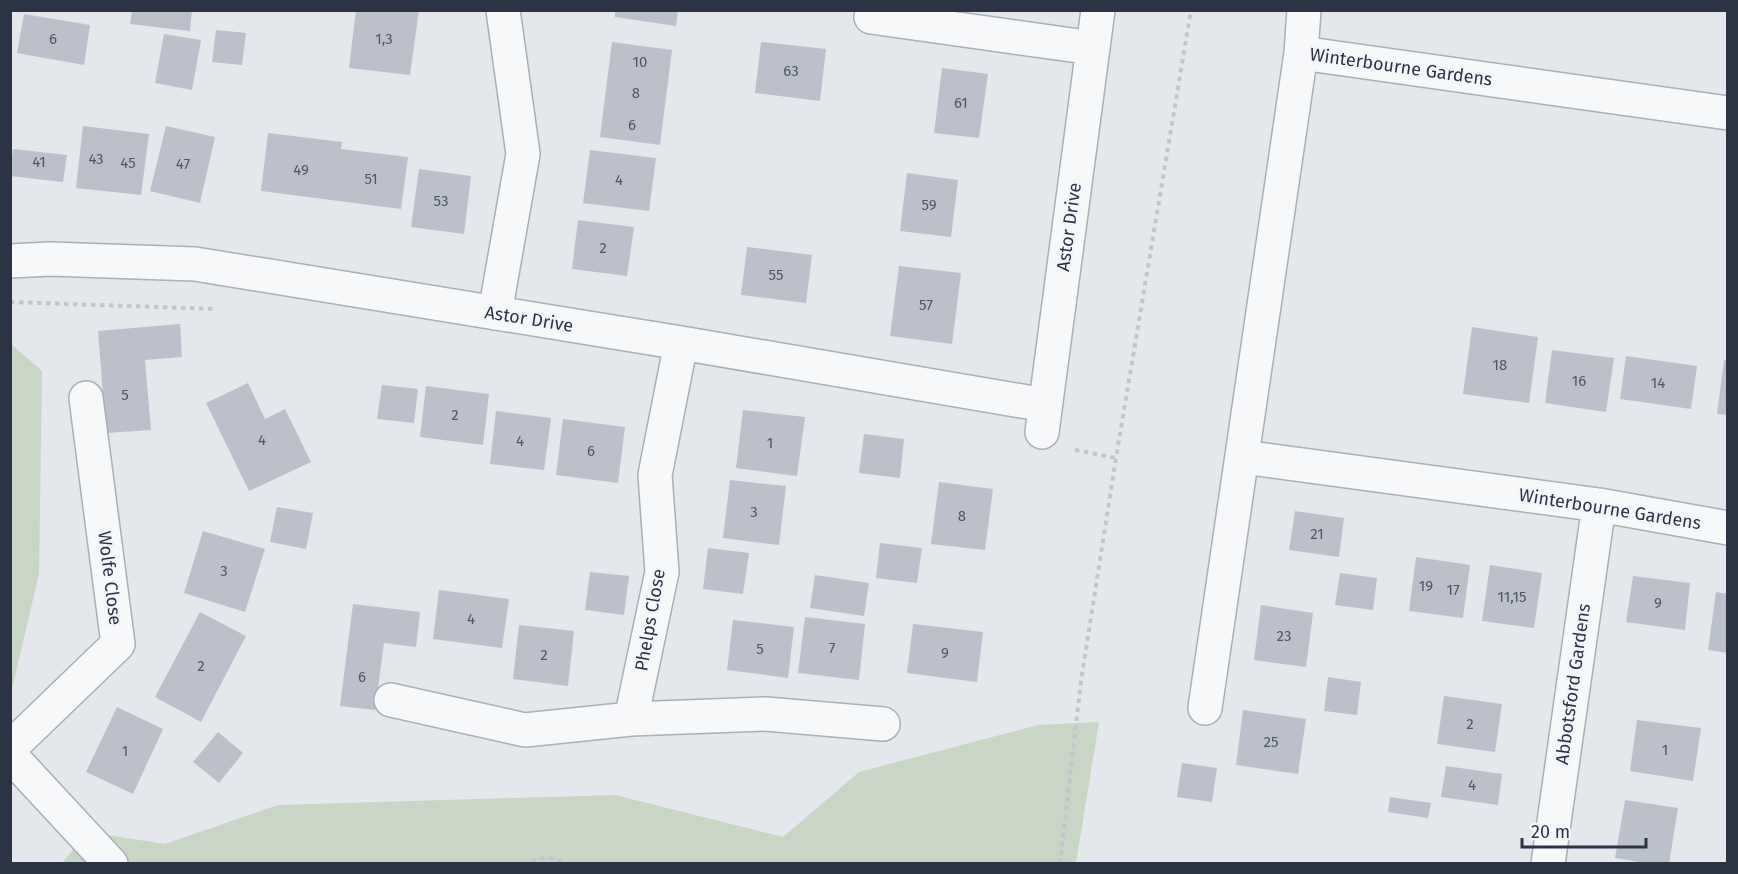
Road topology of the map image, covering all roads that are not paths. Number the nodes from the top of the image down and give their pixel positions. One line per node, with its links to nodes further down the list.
1 (503, 10): 9 (street)
2 (1098, 10): 5 (street, Astor Drive)
3 (1304, 10): 6 (street)
4 (871, 17): 5 (street)
5 (1093, 48): 10 (street, Astor Drive)
6 (1301, 53): 7 (street, Winterbourne Gardens); 12 (street, Winterbourne Gardens)
7 (1728, 113)
8 (10, 261): 9 (street, Astor Drive)
9 (495, 313): 10 (street, Astor Drive)
10 (681, 343): 17 (street, Phelps Close)
11 (86, 398): 19 (street, Wolfe Close)
12 (1242, 457): 13 (street, Winterbourne Gardens); 16 (street, Winterbourne Gardens)
13 (1599, 505): 14 (street, Winterbourne Gardens); 22 (street, Abbotsford Gardens)
14 (1728, 528)
15 (391, 700): 17 (street)
16 (1205, 708)
17 (631, 719): 18 (street)
18 (883, 724)
19 (10, 748)
20 (10, 755): 21 (street)
21 (111, 864)
22 (1548, 864)

